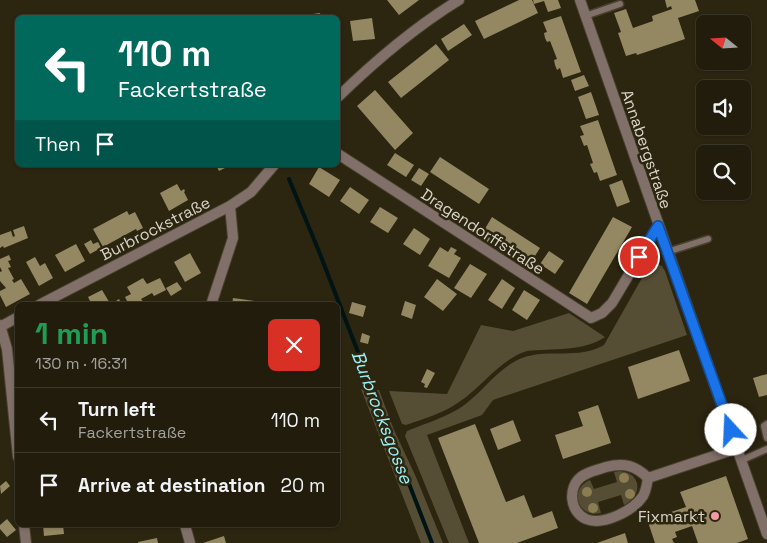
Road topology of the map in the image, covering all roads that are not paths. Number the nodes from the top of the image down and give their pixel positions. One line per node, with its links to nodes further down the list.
1 (459, 0): 5 (street)
2 (580, 0): 4 (street, Annabergstraße)
3 (620, 4): 4 (lane)
4 (585, 16): 9 (street, Annabergstraße)
5 (340, 95)
6 (340, 155): 9 (street, Dragendorffstraße)
7 (272, 167): 8 (street, Burbrockstraße)
8 (230, 206): 12 (street, Burbrockstraße); 13 (street)
9 (658, 226): 11 (street, Annabergstraße)
10 (708, 239): 11 (lane)
11 (667, 252): 19 (street, Annabergstraße)
12 (45, 302)
13 (212, 302)
14 (15, 318): 15 (street)
15 (0, 326): 17 (street)
16 (767, 424): 18 (lane)
17 (15, 428)
18 (767, 438)
19 (738, 448): 21 (street, Annabergstraße); 22 (street)
20 (767, 449): 21 (lane)
21 (742, 460): 25 (street, Annabergstraße)
22 (648, 478): 22 (street)
23 (24, 527): 26 (street)
24 (186, 527): 27 (street)
25 (767, 534)
26 (26, 543)
27 (190, 543)

